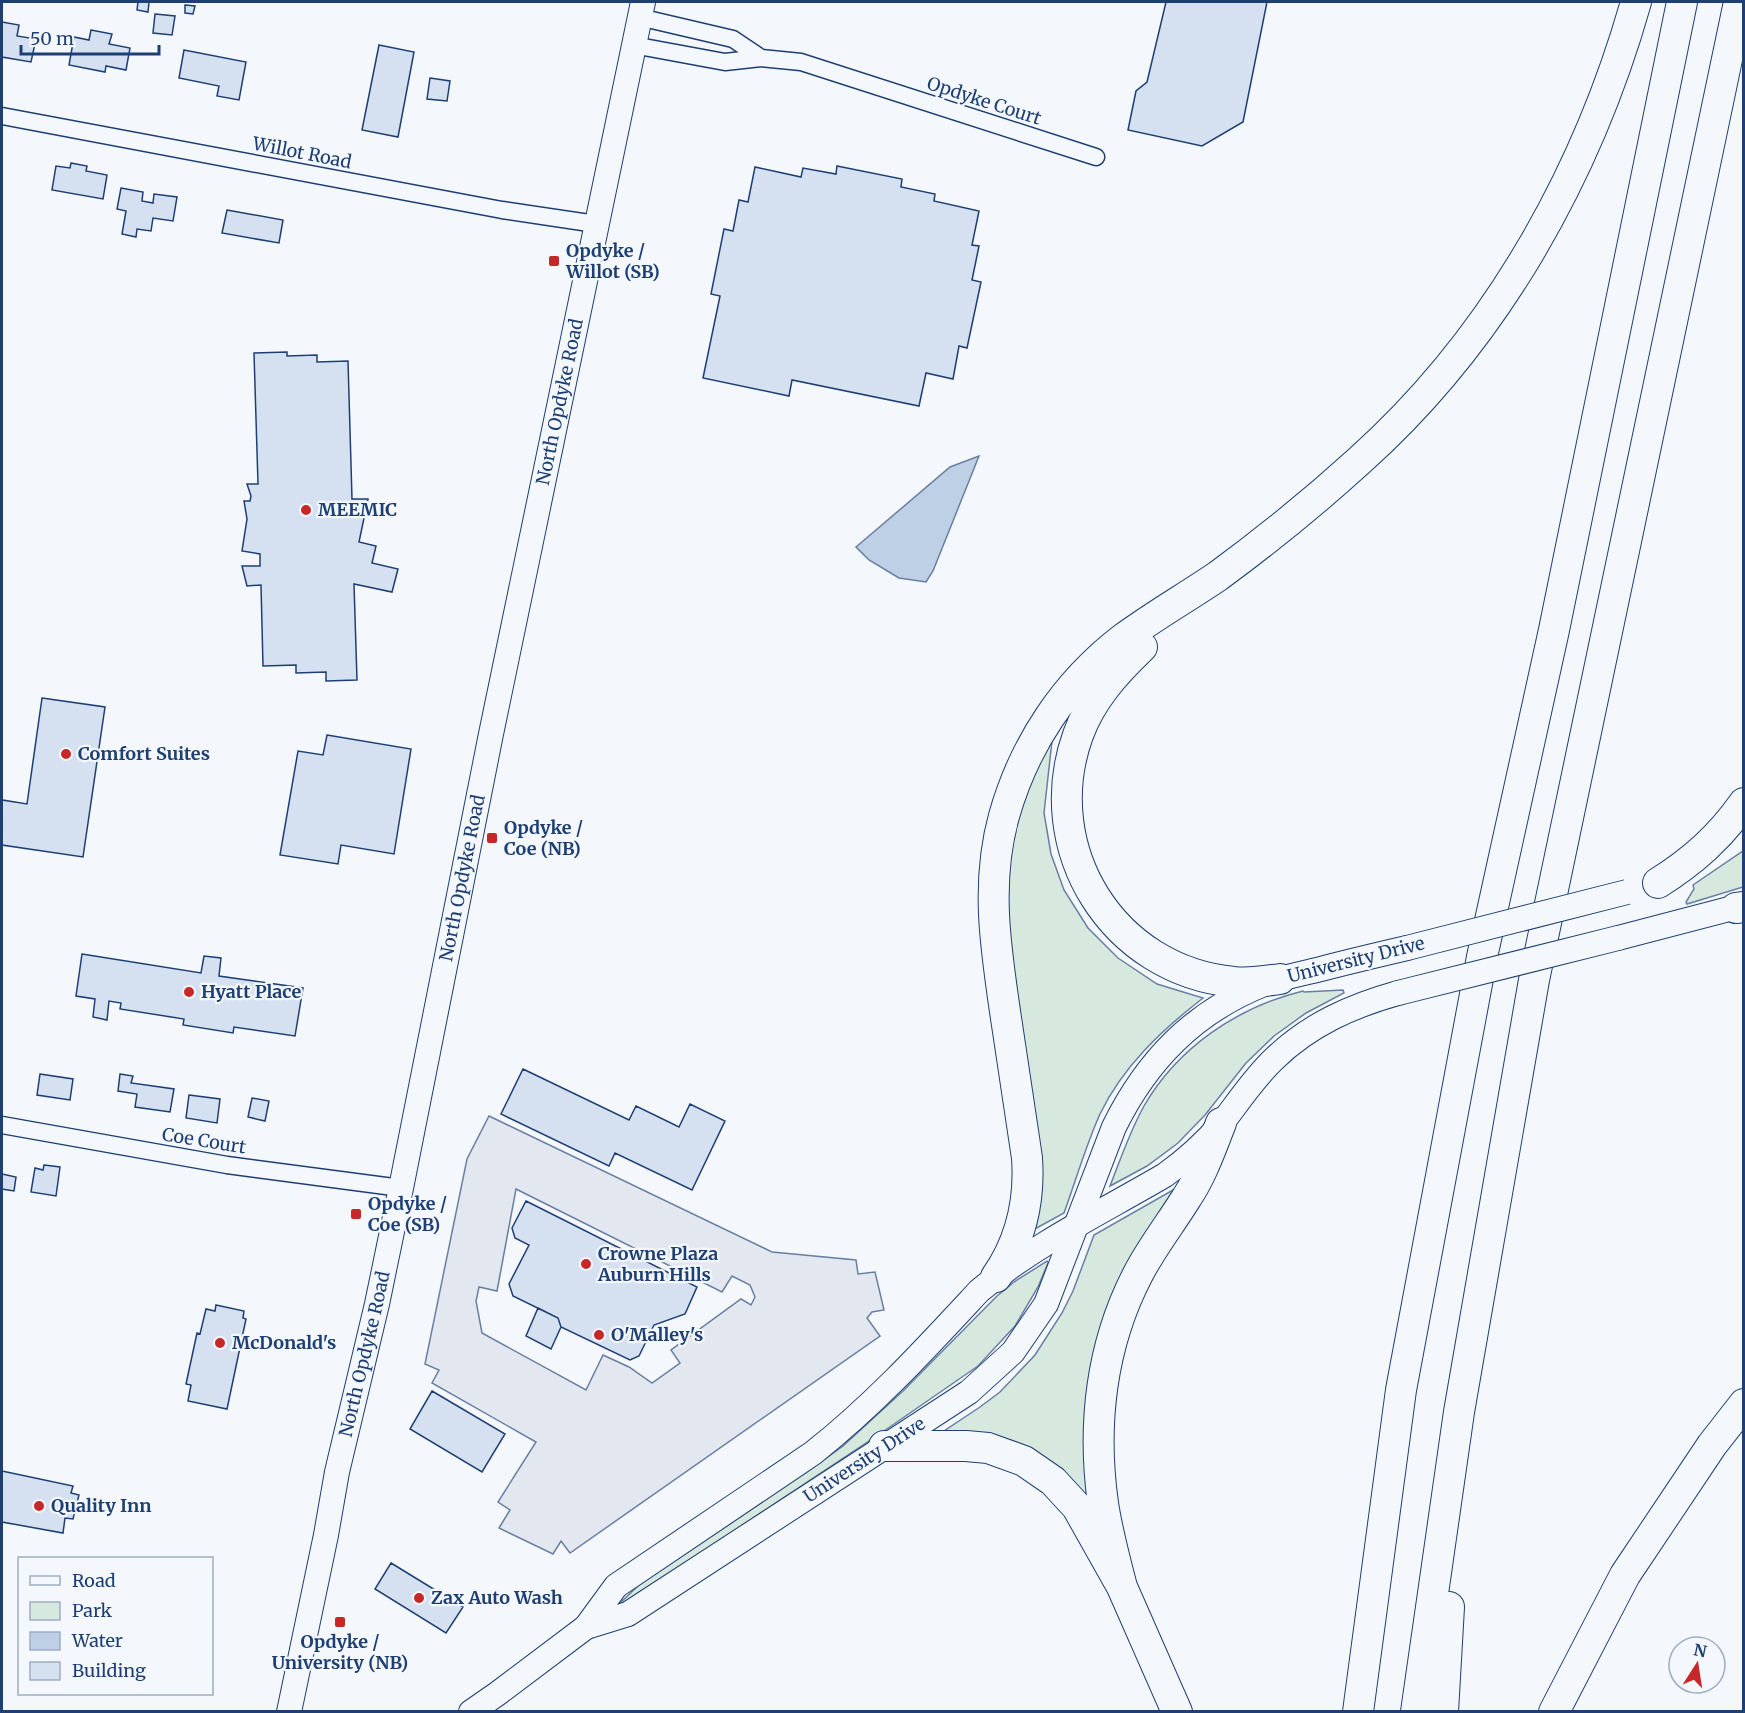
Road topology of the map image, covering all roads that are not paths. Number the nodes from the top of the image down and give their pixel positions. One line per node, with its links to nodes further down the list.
1 (1636, 2): 11 (highway)
2 (1682, 2): 30 (highway)
3 (1739, 2): 23 (highway)
4 (641, 9): 5 (main road, North Opdyke Road); 6 (street, North Opdyke Road)
5 (633, 45): 6 (street, North Opdyke Road); 10 (main road, North Opdyke Road)
6 (761, 58): 7 (street, North Opdyke Road)
7 (861, 81): 9 (street, Opdyke Court)
8 (2, 116): 10 (street, Willot Road)
9 (1096, 157)
10 (596, 224): 19 (main road, North Opdyke Road)
11 (1218, 575): 16 (highway); 21 (highway)
12 (1743, 803): 14 (highway)
13 (1743, 829): 14 (main road, University Drive)
14 (1658, 883): 16 (main road, University Drive, bridge)
15 (1741, 907): 17 (main road, University Drive, bridge)
16 (1280, 979): 20 (main road, University Drive)
17 (1221, 1123): 20 (main road, University Drive); 25 (highway)
18 (2, 1125): 19 (street, Coe Court)
19 (401, 1188): 27 (main road, North Opdyke Road)
20 (1077, 1226): 21 (main road, University Drive); 24 (main road, University Drive)
21 (996, 1277): 26 (main road, University Drive)
22 (1743, 1404): 33 (highway)
23 (1459, 1412): 31 (highway); 32 (highway)
24 (884, 1446): 25 (highway); 26 (main road, University Drive)
25 (1122, 1587): 29 (highway)
26 (586, 1627): 28 (main road, University Drive)
27 (289, 1712)
28 (471, 1712)
29 (1177, 1712)
30 (1358, 1712)
31 (1416, 1712)
32 (1443, 1712)
33 (1554, 1712)

